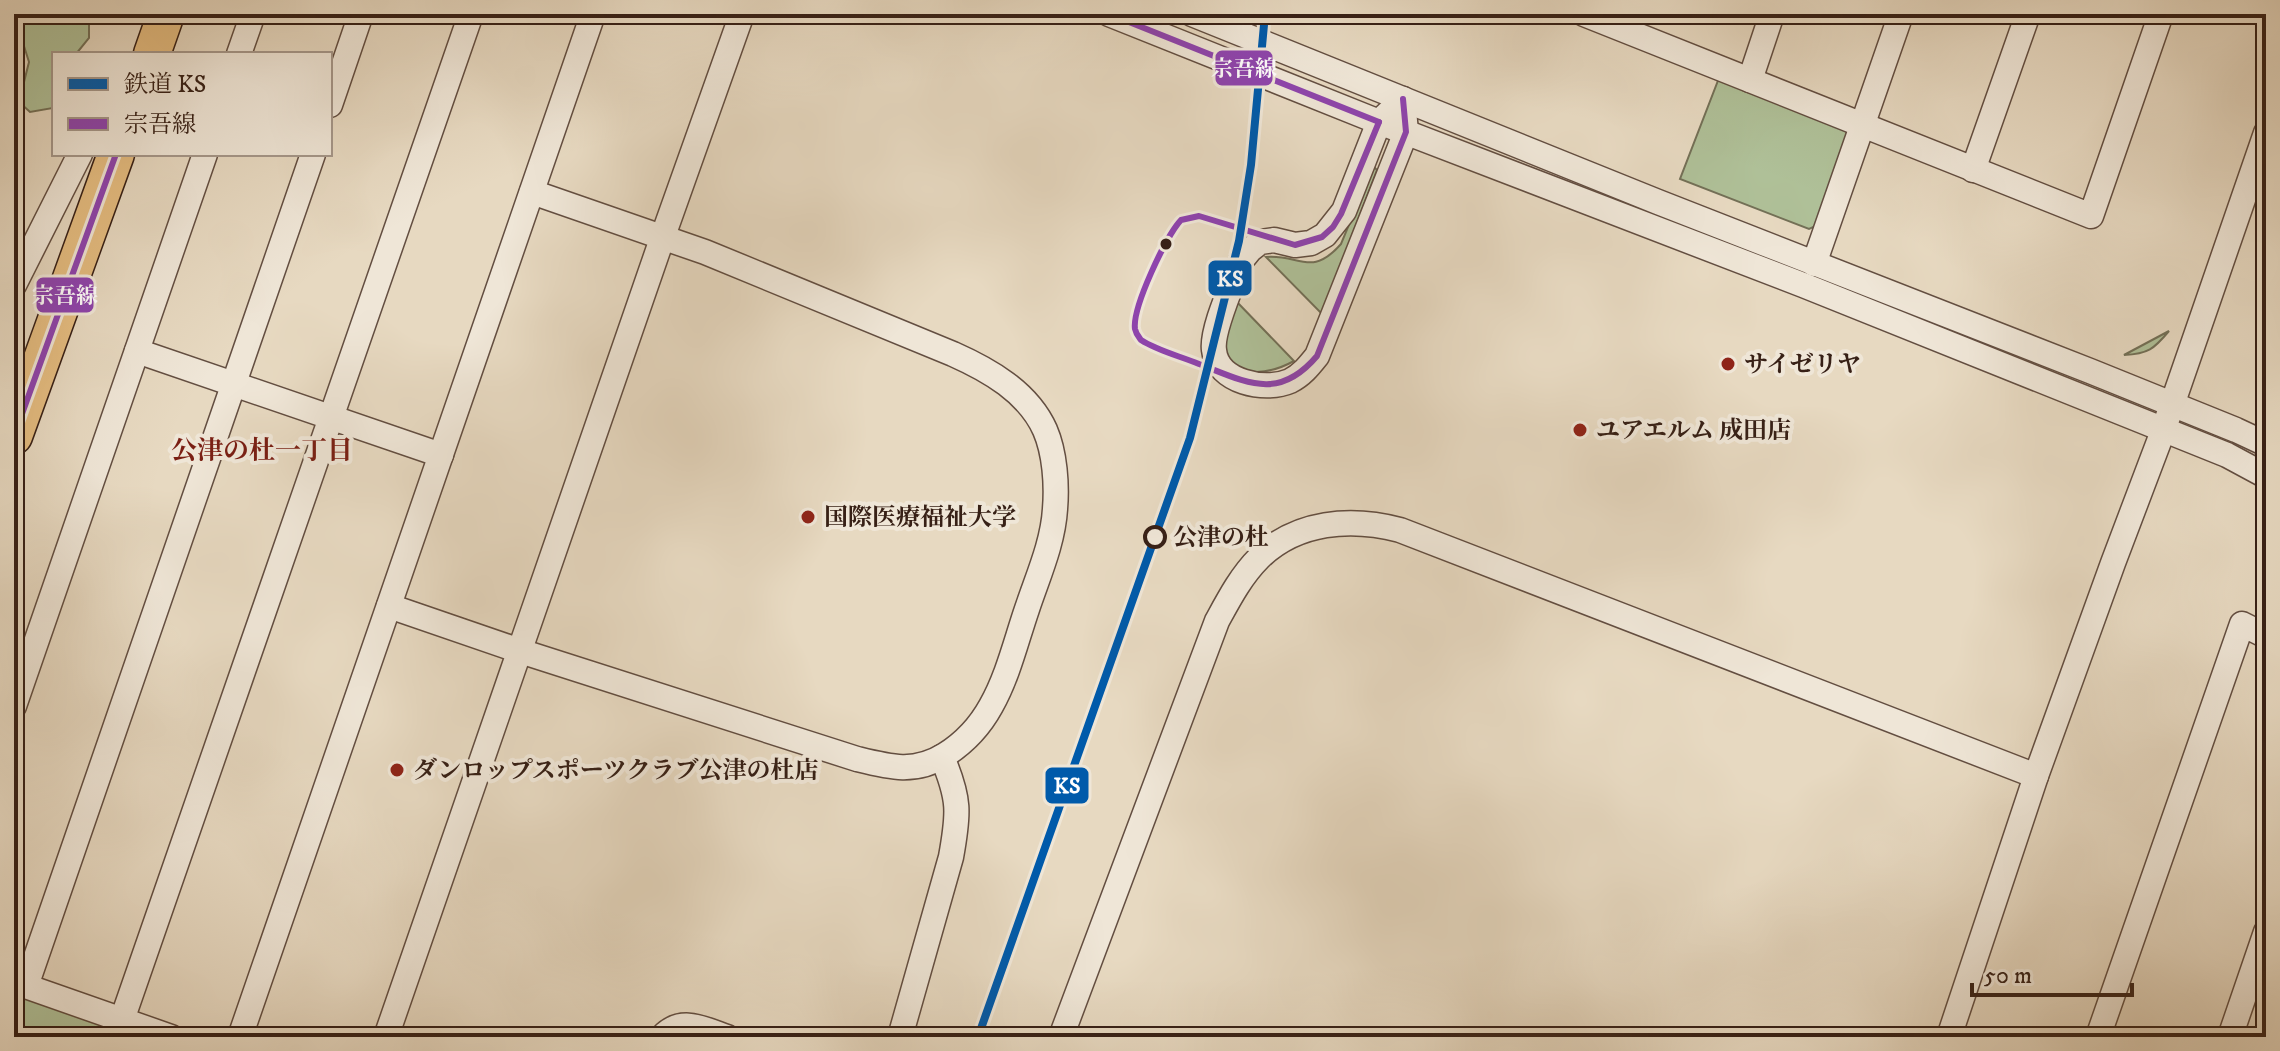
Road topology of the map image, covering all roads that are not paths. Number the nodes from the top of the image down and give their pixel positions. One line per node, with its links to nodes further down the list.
1 (166, 14): 15 (highway)
2 (253, 14): 16 (street)
3 (361, 14): 18 (street)
4 (471, 14): 36 (street)
5 (593, 14): 29 (street)
6 (742, 14): 30 (street)
7 (1109, 14): 20 (street)
8 (1192, 14): 19 (street)
9 (1584, 14): 14 (street)
10 (1772, 14): 17 (street)
11 (1901, 14): 21 (street)
12 (2028, 14): 28 (street)
13 (2161, 14): 28 (street)
14 (1639, 24): 17 (street)
15 (153, 52)
16 (240, 52)
17 (1750, 80): 21 (street)
18 (332, 99)
19 (1403, 99): 20 (street); 22 (street); 31 (street)
20 (1379, 122): 22 (street); 22 (street)
21 (1862, 124): 28 (street); 31 (street)
22 (1406, 132): 37 (street)
23 (2266, 133): 35 (street)
24 (79, 156): 32 (street)
25 (115, 156): 38 (highway)
26 (204, 156): 33 (street)
27 (312, 156): 34 (street)
28 (1973, 170)
29 (532, 192): 30 (street); 40 (street)
30 (663, 236): 44 (street); 46 (street)
31 (1814, 264): 35 (street)
32 (14, 285)
33 (137, 351): 34 (street); 45 (street)
34 (234, 384): 36 (street); 49 (street)
35 (2173, 404): 37 (street); 39 (street)
36 (331, 417): 40 (street); 50 (street)
37 (2163, 431): 41 (street); 47 (street)
38 (14, 436)
39 (2266, 444)
40 (441, 455): 42 (street)
41 (2266, 476)
42 (389, 606): 44 (street); 52 (street)
43 (2266, 636): 59 (street)
44 (520, 651): 46 (street); 53 (street)
45 (14, 706)
46 (942, 757): 56 (street)
47 (2036, 776): 57 (street); 58 (street)
48 (2266, 932): 60 (street)
49 (20, 984): 50 (street)
50 (122, 1020): 51 (street)
51 (171, 1037)
52 (240, 1037)
53 (386, 1037)
54 (662, 1037): 55 (street)
55 (727, 1037)
56 (900, 1037)
57 (1061, 1037)
58 (1949, 1037)
59 (2098, 1037)
60 (2230, 1037)

